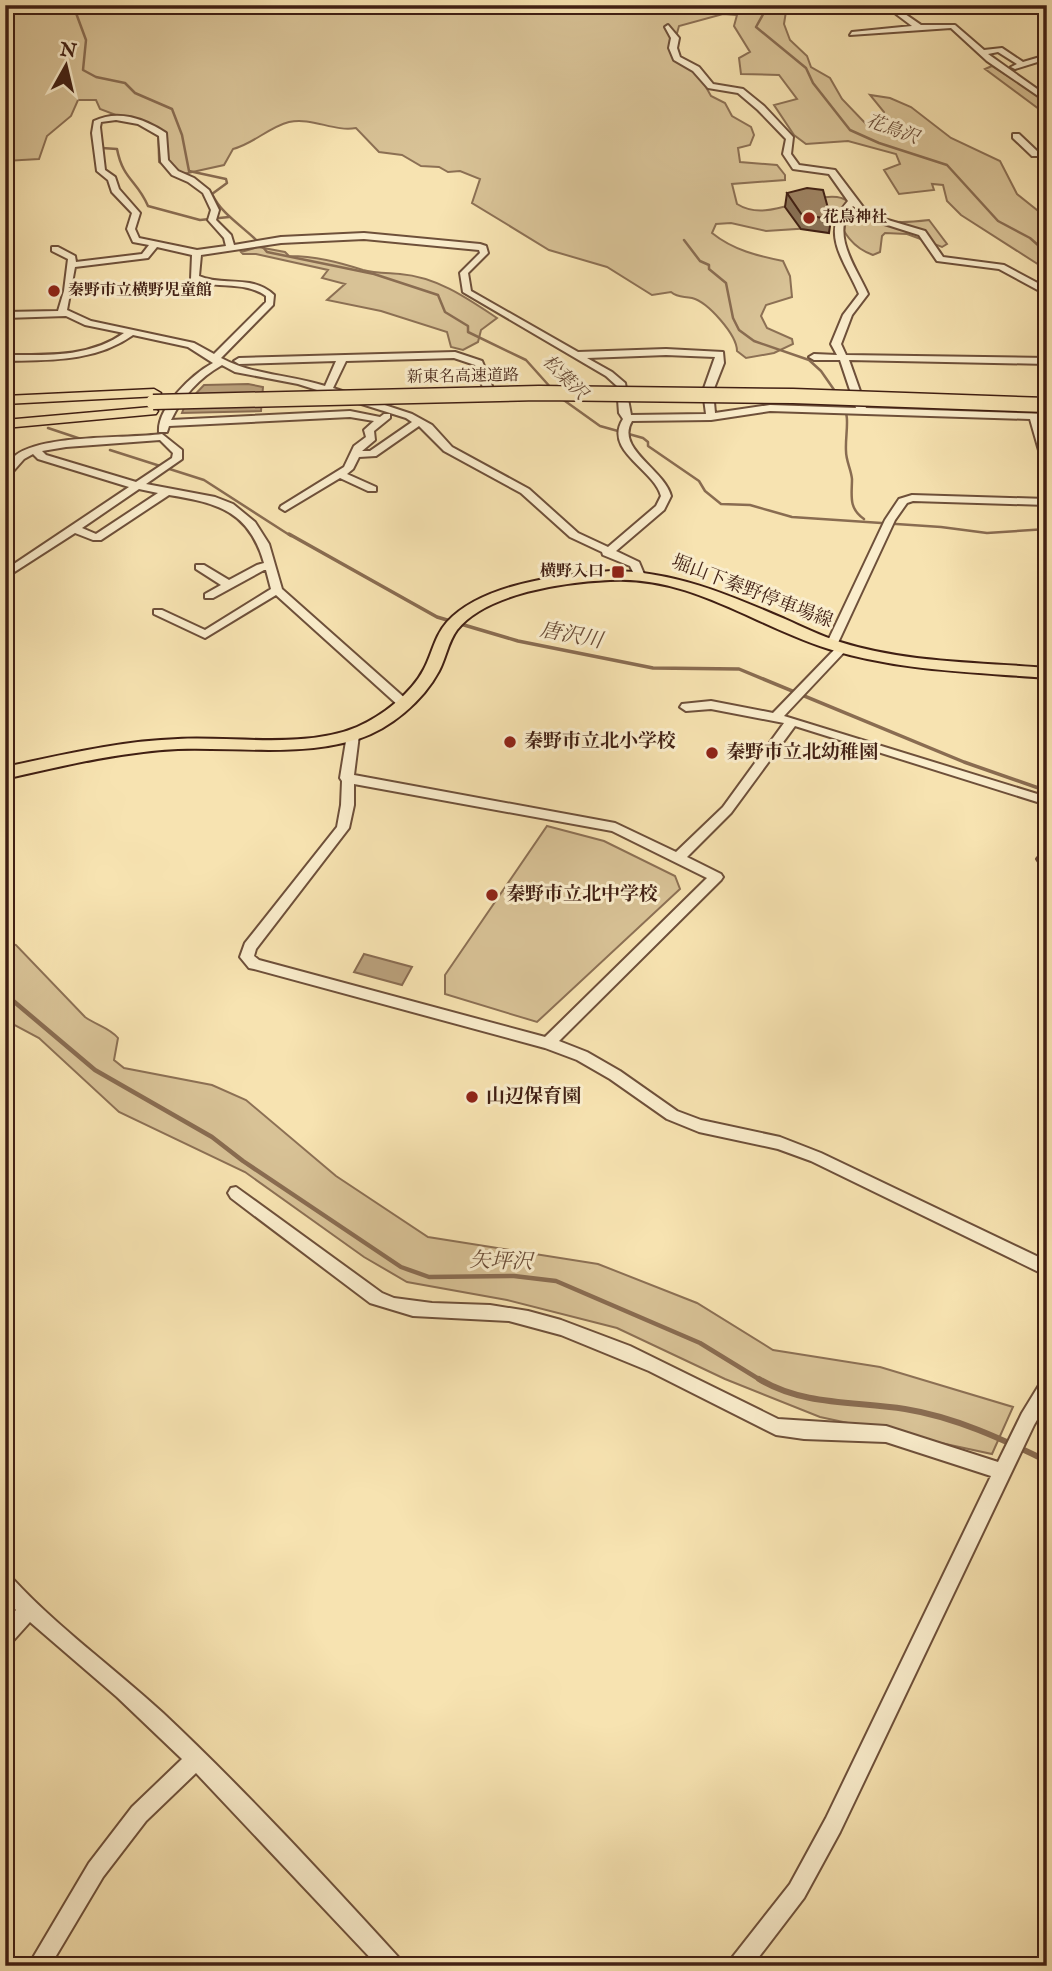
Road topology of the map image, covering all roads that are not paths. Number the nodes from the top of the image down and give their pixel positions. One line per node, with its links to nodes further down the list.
1 (887, 5): 3 (street)
2 (668, 27): 14 (street)
3 (919, 27): 4 (street); 5 (street)
4 (852, 34)
5 (982, 52): 7 (street); 8 (street)
6 (1047, 57): 7 (street)
7 (1023, 65): 8 (street)
8 (1007, 69): 9 (street)
9 (1047, 100)
10 (1016, 136): 12 (street)
11 (1047, 153): 12 (street)
12 (1035, 154): 13 (street)
13 (1025, 155)
14 (851, 203): 20 (street); 28 (street)
15 (153, 246): 16 (street); 18 (street); 19 (street)
16 (230, 247): 18 (street); 24 (street)
17 (55, 250): 19 (street)
18 (197, 253): 29 (street)
19 (72, 265): 21 (street)
20 (1047, 292)
21 (62, 312): 22 (street); 23 (street)
22 (5, 316)
23 (132, 332): 27 (street); 29 (street)
24 (579, 355): 42 (street); 49 (street)
25 (343, 357): 30 (street); 32 (street); 35 (street)
26 (814, 357): 28 (street)
27 (5, 358)
28 (844, 359): 31 (street); 41 (street)
29 (216, 361): 32 (street); 47 (street)
30 (239, 361)
31 (1047, 361)
32 (328, 389): 40 (street)
33 (5, 393): 37 (highway)
34 (1047, 395): 37 (highway, 新東名高速道路)
35 (491, 396)
36 (5, 400): 37 (highway, 新東名高速道路)
37 (153, 402): 38 (highway, 新東名高速道路, bridge); 39 (highway, 新東名高速道路); 48 (highway)
38 (1047, 405)
39 (5, 410)
40 (393, 411): 45 (street); 46 (street)
41 (858, 411): 42 (street); 43 (street)
42 (711, 417): 49 (street)
43 (1034, 417): 44 (street); 53 (street)
44 (1047, 417)
45 (382, 420): 47 (street); 52 (street)
46 (419, 422): 52 (street); 62 (street)
47 (164, 423): 50 (street)
48 (5, 424)
49 (625, 426): 62 (street)
50 (162, 438): 51 (street); 56 (street)
51 (35, 451): 54 (street); 56 (street)
52 (355, 454): 55 (street)
53 (1047, 461)
54 (5, 474)
55 (339, 474): 57 (street); 60 (street)
56 (138, 485): 58 (street); 61 (street)
57 (372, 489)
58 (168, 491): 61 (street); 63 (street)
59 (1047, 502): 71 (street)
60 (285, 508)
61 (75, 529): 66 (street)
62 (607, 553): 65 (street)
63 (270, 565): 67 (street); 68 (street)
64 (200, 567): 67 (street)
65 (639, 574): 71 (main road, 堀山下秦野停車場線); 73 (main road, 堀山下秦野停車場線)
66 (5, 575)
67 (229, 585): 69 (street)
68 (277, 590): 70 (street); 73 (street)
69 (209, 596)
70 (158, 612)
71 (837, 646): 72 (main road, 堀山下秦野停車場線); 75 (street)
72 (1047, 673)
73 (403, 703): 77 (main road, 堀山下秦野停車場線)
74 (685, 707): 75 (street)
75 (776, 717): 76 (street)
76 (792, 721): 80 (street); 81 (street)
77 (353, 735): 78 (main road, 堀山下秦野停車場線); 79 (street)
78 (5, 773)
79 (346, 778): 81 (street); 82 (street)
80 (1047, 801)
81 (679, 857): 82 (street)
82 (548, 1043): 84 (street)
83 (236, 1193): 86 (street)
84 (1047, 1269)
85 (1047, 1387): 86 (street)
86 (1003, 1472): 93 (street)
87 (5, 1584): 88 (street)
88 (28, 1611): 89 (street); 90 (street)
89 (5, 1635)
90 (196, 1760): 91 (street); 92 (street)
91 (38, 1966)
92 (393, 1966)
93 (738, 1966)

